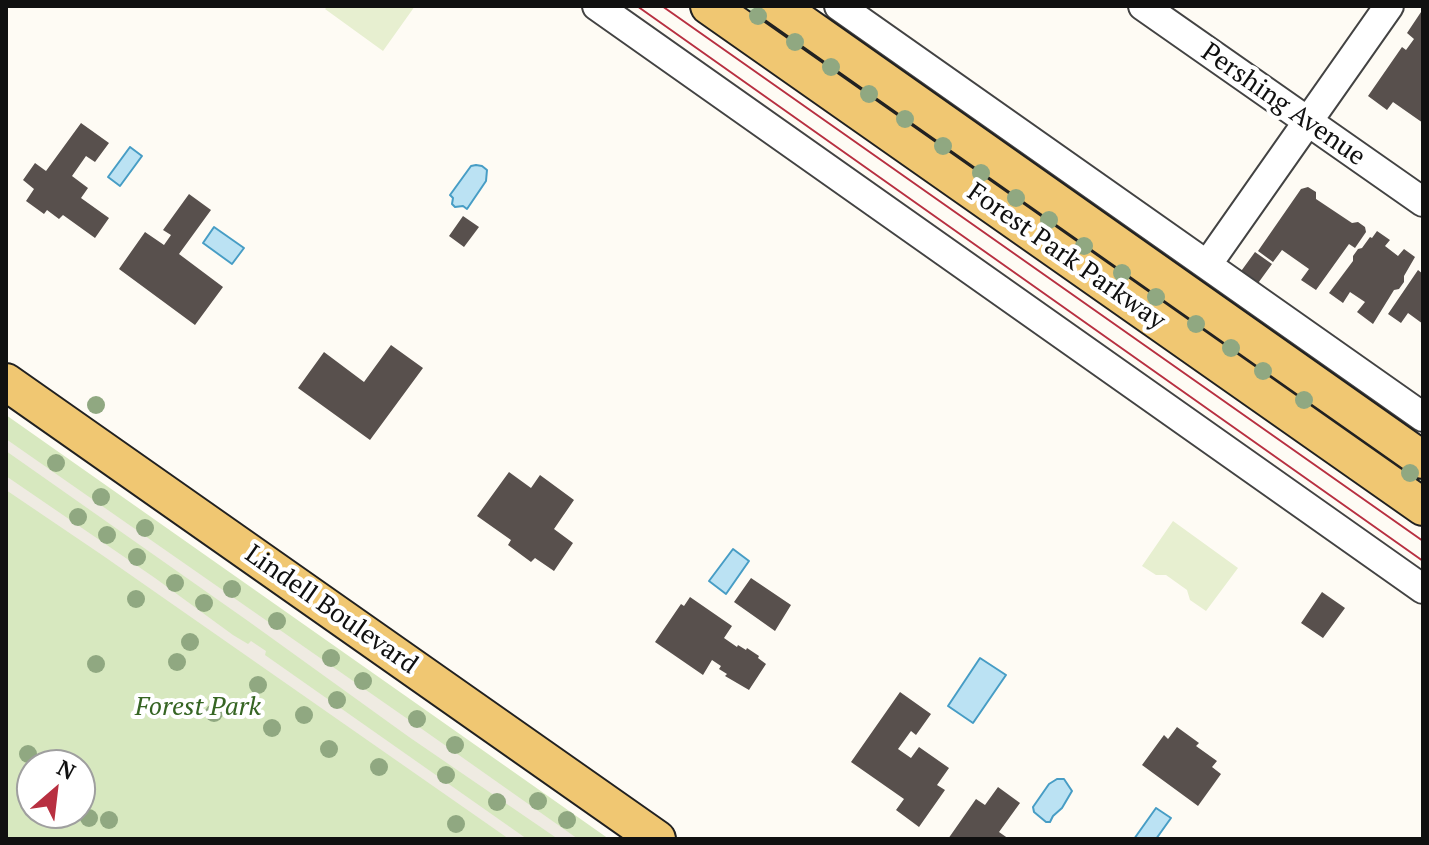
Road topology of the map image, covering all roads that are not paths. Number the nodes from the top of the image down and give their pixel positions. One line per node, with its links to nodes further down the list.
1 (597, 6): 14 (street)
2 (709, 6): 13 (main road, Forest Park Parkway)
3 (778, 6): 12 (main road, Forest Park Parkway)
4 (839, 6): 9 (street)
5 (1143, 6): 7 (street, Pershing Avenue)
6 (1389, 6): 7 (street)
7 (1306, 122): 8 (street, Pershing Avenue); 9 (street)
8 (1423, 202)
9 (1207, 265): 11 (street)
10 (6, 382): 15 (main road, Lindell Boulevard)
11 (1423, 417)
12 (1423, 460)
13 (1423, 507)
14 (1423, 589)
15 (657, 839)

